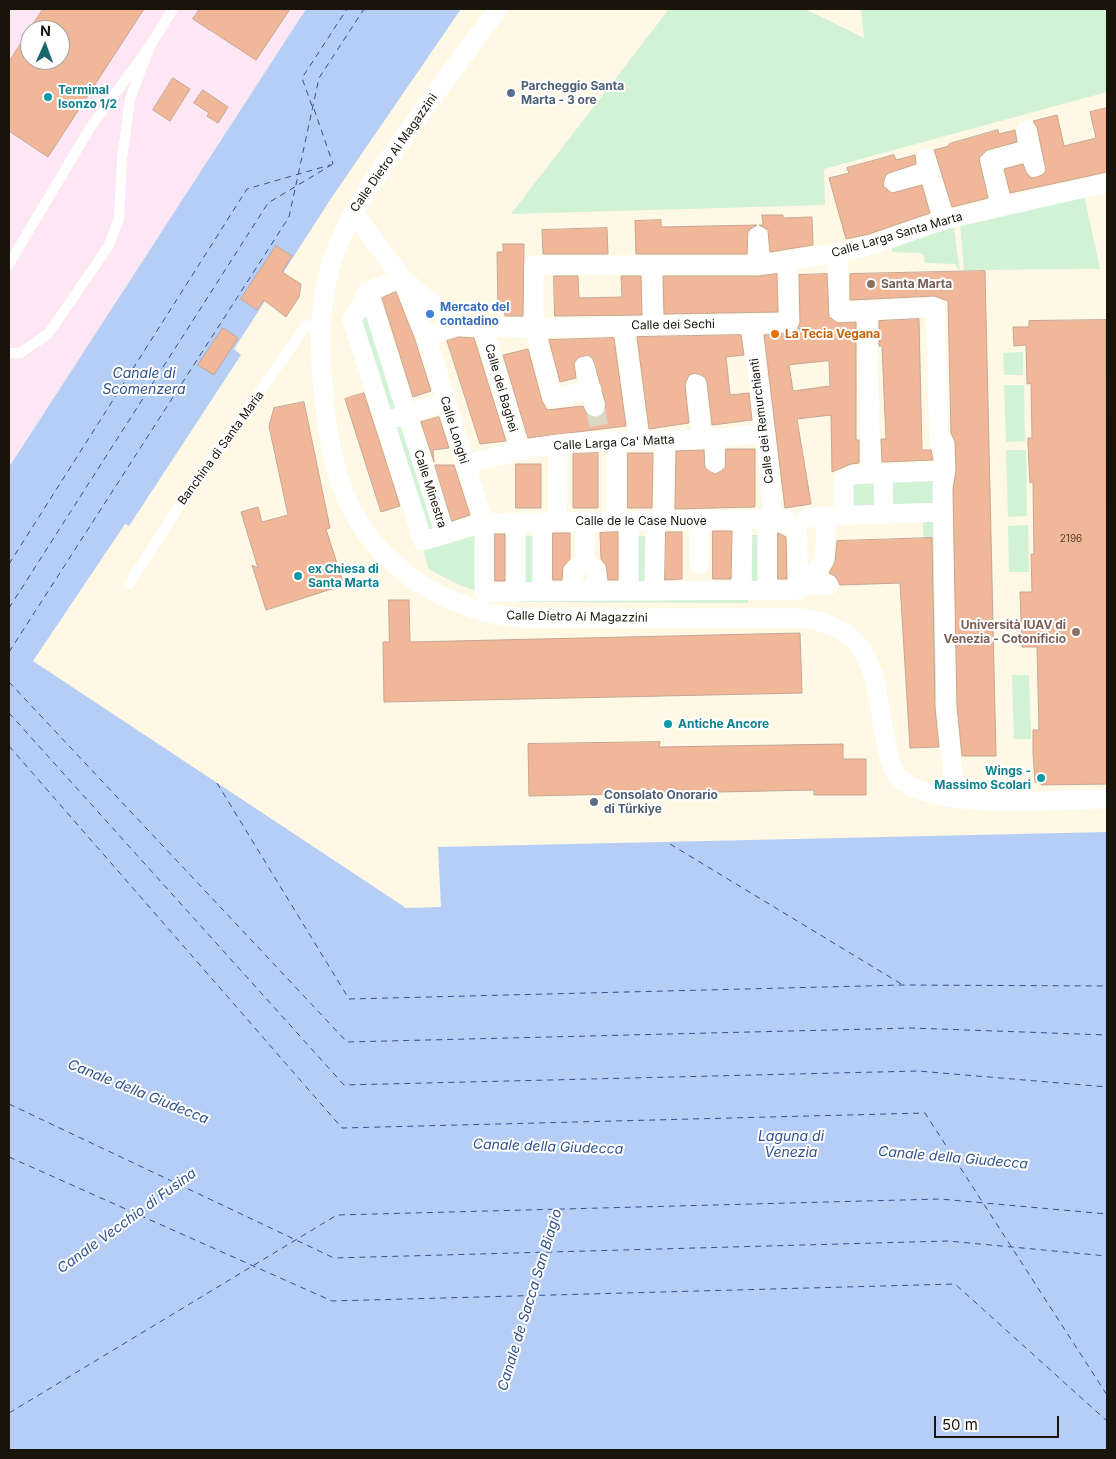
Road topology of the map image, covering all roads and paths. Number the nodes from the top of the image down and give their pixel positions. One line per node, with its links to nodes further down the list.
1 (173, 9): 3 (lane)
2 (498, 9): 8 (street, Calle Dietro Ai Magazzini)
3 (150, 46): 13 (lane); 29 (lane)
4 (1026, 130): 7 (street)
5 (894, 182): 9 (street)
6 (1107, 183): 7 (street, Calle Larga Santa Marta)
7 (1002, 206): 9 (street, Calle Larga Santa Marta)
8 (353, 212): 16 (street); 21 (street, Calle Dietro Ai Magazzini)
9 (948, 221): 11 (street, Calle Larga Santa Marta)
10 (758, 236): 15 (street)
11 (838, 253): 12 (street, Calle Larga Santa Marta); 18 (street)
12 (788, 262): 15 (street, Calle Larga Santa Marta); 22 (street, Calle dei Sechi)
13 (9, 264)
14 (652, 265): 15 (street, Calle Larga Santa Marta); 23 (street); 27 (street, Calle Larga Santa Marta)
15 (759, 265)
16 (402, 278): 17 (street); 24 (street); 28 (street)
17 (368, 291): 19 (street, Calle Minestra); 20 (street)
18 (867, 310): 44 (street); 45 (street)
19 (375, 313): 20 (street); 33 (street, Calle Minestra)
20 (352, 320): 34 (street, Calle Minestra)
21 (321, 324): 61 (lane, Banchina di Santa Maria); 73 (street, Calle Dietro Ai Magazzini)
22 (751, 324): 23 (street, Calle dei Sechi); 35 (street, Calle dei Remurchianti)
23 (653, 325): 25 (street, Calle dei Sechi)
24 (457, 326): 26 (street, Calle dei Sechi); 28 (street, Calle dei Sechi)
25 (624, 326): 27 (street, Calle dei Sechi); 38 (street)
26 (490, 327): 27 (street, Calle dei Sechi); 41 (street, Calle dei Baghei)
27 (534, 328): 30 (street)
28 (426, 336): 32 (street, Calle Longhi)
29 (9, 353)
30 (585, 366)
31 (696, 384): 37 (street)
32 (445, 402): 33 (street); 43 (street, Calle Longhi)
33 (406, 415): 34 (street); 58 (street, Calle Minestra)
34 (384, 421): 58 (street, Calle Minestra)
35 (765, 432): 37 (street, Calle Larga Ca' Matta); 48 (street, Calle dei Remurchianti)
36 (606, 438): 38 (street, Calle Larga Ca' Matta); 40 (street, Calle Larga Ca' Matta); 52 (street)
37 (709, 438): 39 (street, Calle Larga Ca' Matta); 42 (street)
38 (639, 440): 39 (street, Calle Larga Ca' Matta)
39 (664, 440): 53 (street)
40 (558, 445): 41 (street, Calle Larga Ca' Matta); 56 (street)
41 (520, 450): 43 (street, Calle Larga Ca' Matta)
42 (715, 463)
43 (465, 465): 57 (street, Calle Longhi)
44 (945, 471): 45 (street); 46 (street)
45 (877, 474): 47 (street); 49 (street)
46 (942, 512): 47 (street); 73 (street)
47 (884, 513): 49 (street)
48 (770, 519): 49 (street, Calle de le Case Nuove); 50 (street, Calle de le Case Nuove); 66 (street, Calle dei Remurchianti)
49 (812, 519): 62 (street); 66 (street)
50 (743, 520): 54 (street, Calle de le Case Nuove); 65 (street)
51 (584, 521): 52 (street, Calle de le Case Nuove); 56 (street, Calle de le Case Nuove); 59 (street)
52 (622, 521): 53 (street, Calle de le Case Nuove); 69 (street)
53 (659, 521): 54 (street, Calle de le Case Nuove); 70 (street)
54 (699, 521): 60 (street)
55 (516, 522): 56 (street, Calle de le Case Nuove); 57 (street, Calle de le Case Nuove); 71 (street)
56 (550, 522): 72 (street)
57 (484, 523): 58 (street, Calle de le Case Nuove); 71 (street, Calle Longhi)
58 (445, 535)
59 (585, 561): 67 (street); 68 (street)
60 (699, 564): 63 (street); 64 (street)
61 (129, 584)
62 (815, 589)
63 (688, 590): 64 (street); 70 (street)
64 (709, 590): 65 (street)
65 (742, 590): 66 (street)
66 (766, 590)
67 (574, 591): 68 (street); 72 (street)
68 (597, 591): 69 (street)
69 (629, 591): 70 (street)
70 (654, 591)
71 (516, 592): 72 (street)
72 (542, 592)
73 (954, 797): 74 (street, Calle Dietro Ai Magazzini)
74 (1107, 799)

